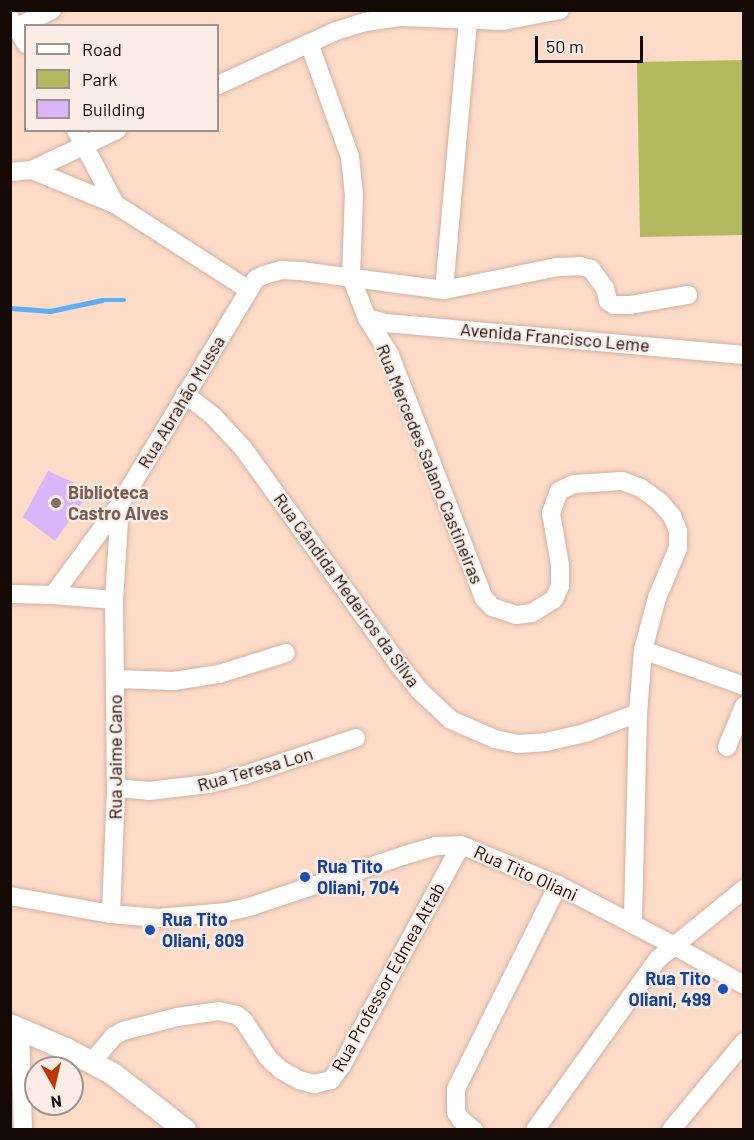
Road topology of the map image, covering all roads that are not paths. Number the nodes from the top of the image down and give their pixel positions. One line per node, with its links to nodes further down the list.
1 (52, 10): 5 (street)
2 (560, 10): 4 (street)
3 (402, 14): 4 (street); 7 (street)
4 (468, 20): 16 (street)
5 (14, 23): 6 (street)
6 (24, 40)
7 (309, 43): 8 (street); 14 (street)
8 (219, 85)
9 (108, 132): 10 (street)
10 (81, 138): 11 (street); 13 (street)
11 (32, 170): 12 (street); 13 (street)
12 (10, 172)
13 (115, 204): 15 (street)
14 (351, 277): 15 (street); 16 (street); 18 (street)
15 (249, 290): 20 (street, Rua Abrahão Mussa)
16 (444, 290): 17 (street)
17 (688, 295)
18 (367, 318): 19 (street, Avenida Francisco Leme); 25 (street, Rua Mercedes Salano Castineiras)
19 (744, 354)
20 (185, 394): 21 (street, Rua Abrahão Mussa); 30 (street, Rua Cândida Medeiros da Silva)
21 (120, 504): 23 (street, Rua Abrahão Mussa); 24 (street, Rua Jaime Cano)
22 (10, 594): 23 (street)
23 (53, 595): 24 (street)
24 (114, 600): 27 (street, Rua Jaime Cano)
25 (643, 650): 28 (street); 30 (street, Rua Mercedes Salano Castineiras)
26 (286, 653): 27 (street)
27 (115, 679): 33 (street, Rua Jaime Cano)
28 (744, 686)
29 (744, 706): 32 (street)
30 (638, 713): 39 (street, Rua Mercedes Salano Castineiras)
31 (356, 738): 33 (street, Rua Teresa Lon)
32 (727, 747)
33 (116, 788): 38 (street, Rua Jaime Cano)
34 (461, 845): 35 (street, Rua Tito Oliani); 38 (street, Rua Tito Oliani); 44 (street, Rua Professor Edmea Attab)
35 (558, 885): 39 (street, Rua Tito Oliani); 47 (street)
36 (744, 889): 40 (street)
37 (10, 896): 38 (street, Rua Tito Oliani)
38 (111, 914)
39 (633, 924): 40 (street, Rua Tito Oliani)
40 (673, 945): 41 (street, Rua Tito Oliani); 48 (street)
41 (744, 985)
42 (15, 1027): 44 (main road); 45 (street)
43 (744, 1042): 49 (street)
44 (92, 1062): 46 (main road)
45 (23, 1130)
46 (185, 1130)
47 (474, 1130)
48 (535, 1130)
49 (671, 1130)

